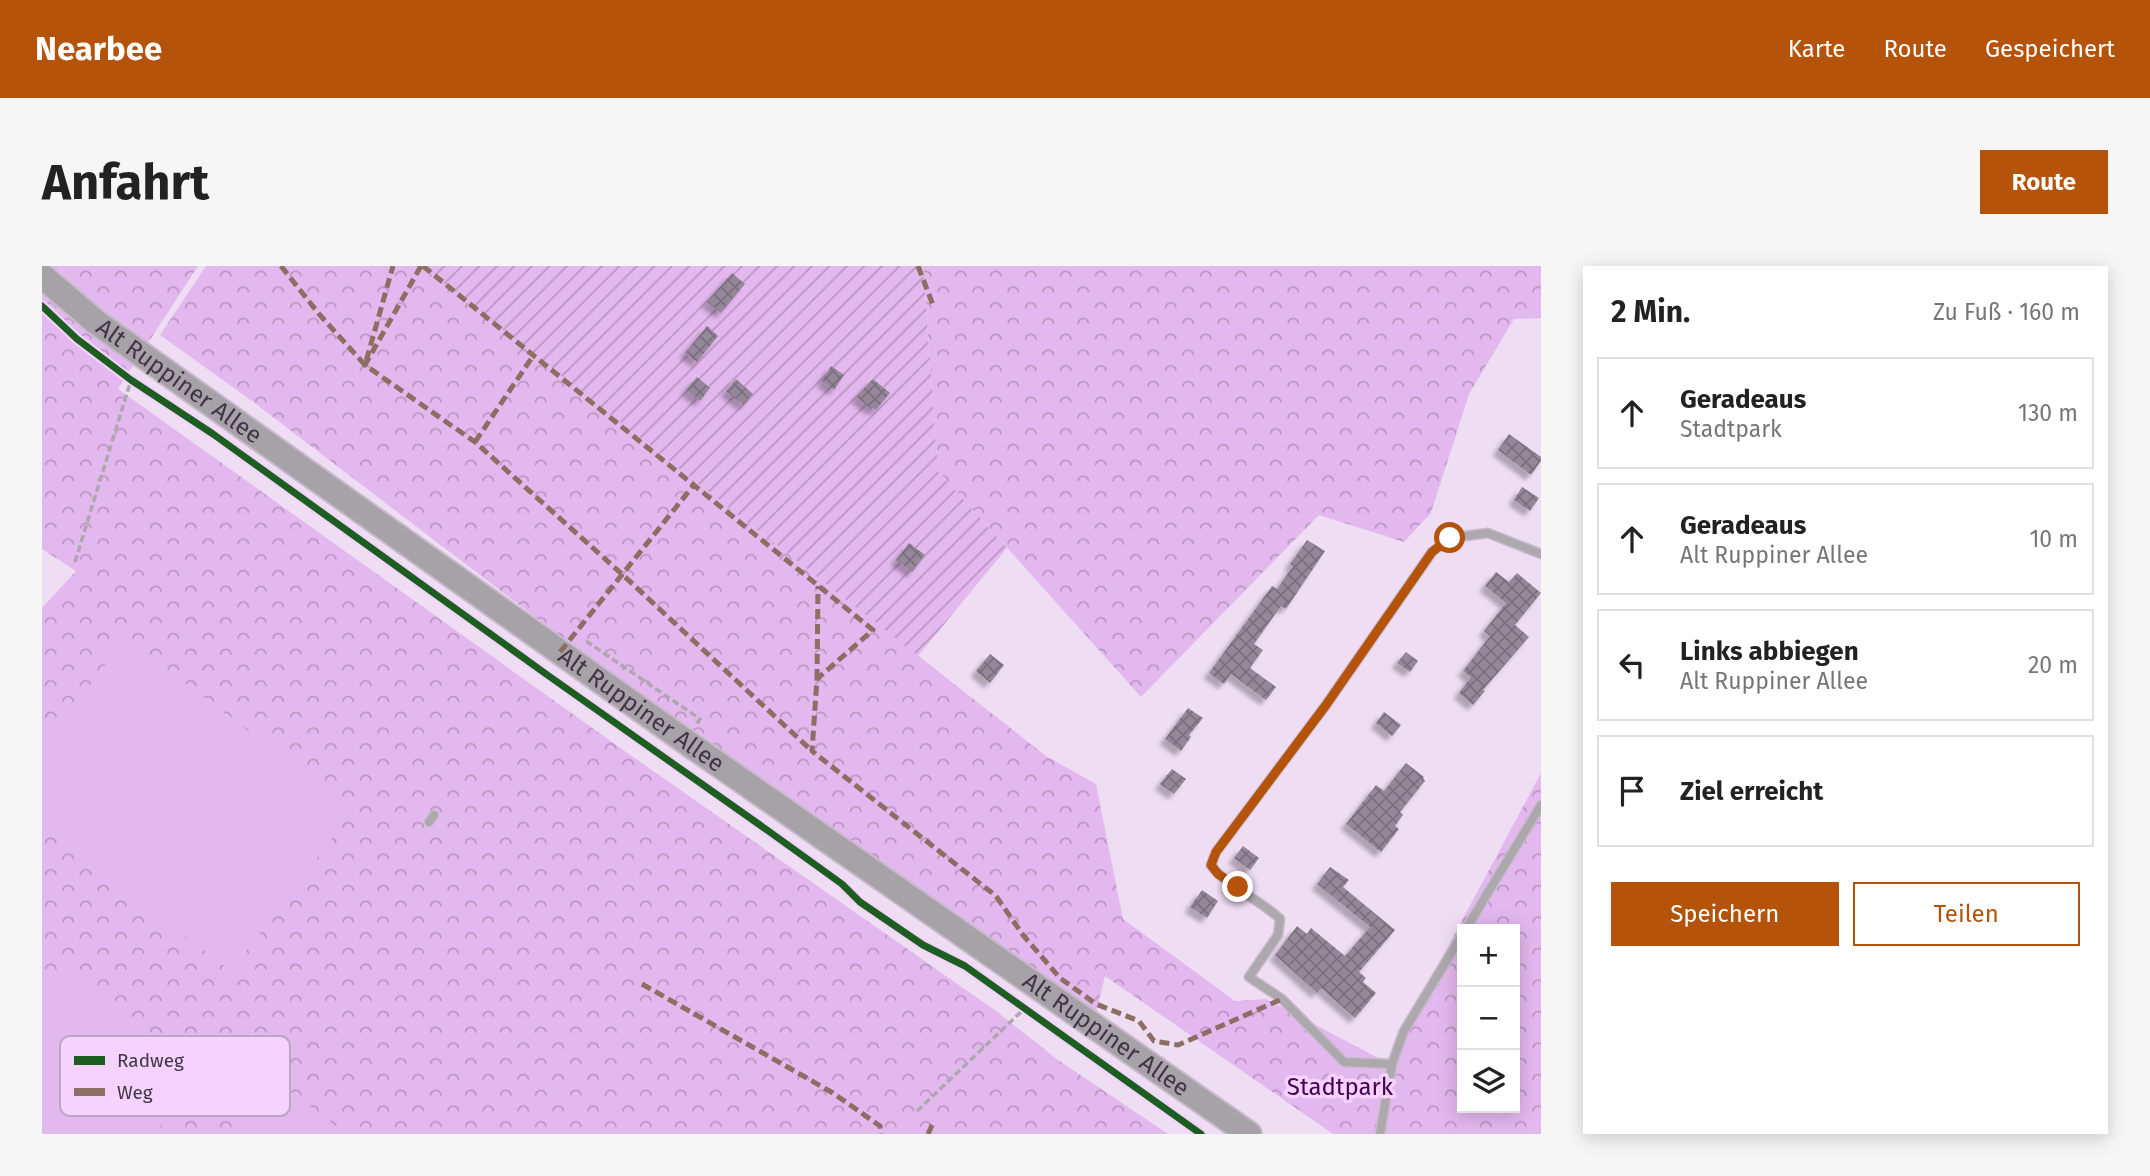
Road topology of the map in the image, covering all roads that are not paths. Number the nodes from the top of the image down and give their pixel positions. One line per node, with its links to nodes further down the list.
1 (42, 276): 7 (main road, Alt Ruppiner Allee)
2 (1541, 554): 6 (lane)
3 (1541, 805): 4 (lane)
4 (1469, 924)
5 (1457, 943): 6 (lane)
6 (1392, 1064): 8 (lane)
7 (1249, 1134)
8 (1380, 1134)

